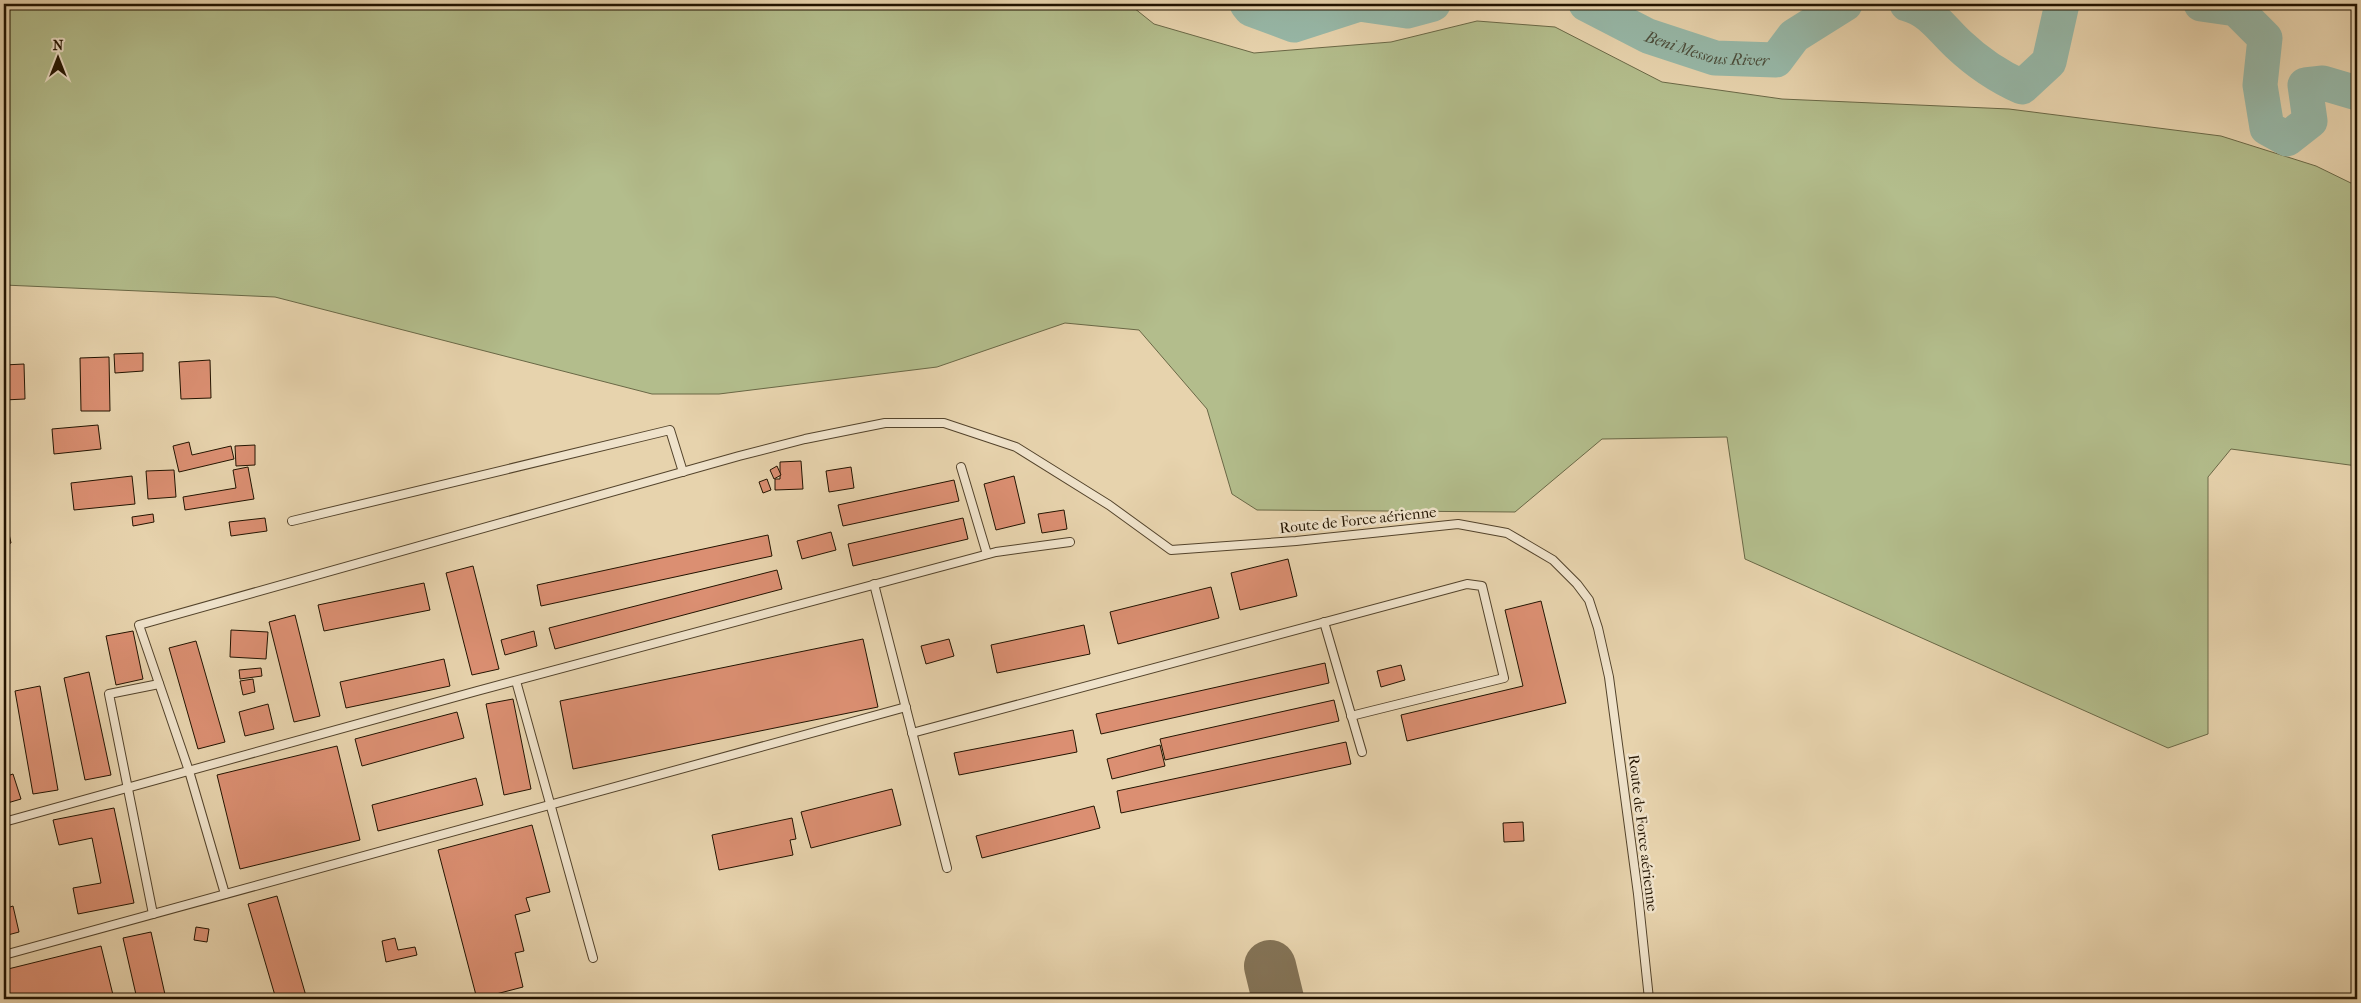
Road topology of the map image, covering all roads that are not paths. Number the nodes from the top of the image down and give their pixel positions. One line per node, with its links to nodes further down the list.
1 (961, 467): 5 (lane)
2 (683, 472): 3 (lane); 9 (lane, Route de Force aérienne); 23 (lane, Route de Force aérienne)
3 (292, 521)
4 (1070, 542): 5 (lane)
5 (987, 554): 6 (lane)
6 (874, 584): 8 (lane); 10 (lane)
7 (1324, 622): 11 (lane); 11 (lane); 12 (lane)
8 (516, 681): 14 (lane); 16 (lane)
9 (159, 684): 14 (lane); 15 (lane)
10 (906, 707): 12 (lane); 16 (lane)
11 (1351, 716): 13 (lane)
12 (912, 732): 18 (lane)
13 (1362, 752)
14 (190, 771): 15 (lane); 19 (lane)
15 (127, 788): 17 (lane); 20 (lane)
16 (550, 805): 19 (lane); 22 (lane)
17 (4, 822)
18 (947, 868)
19 (225, 894): 20 (lane)
20 (153, 914): 21 (lane)
21 (4, 955)
22 (593, 958)
23 (1649, 999)

